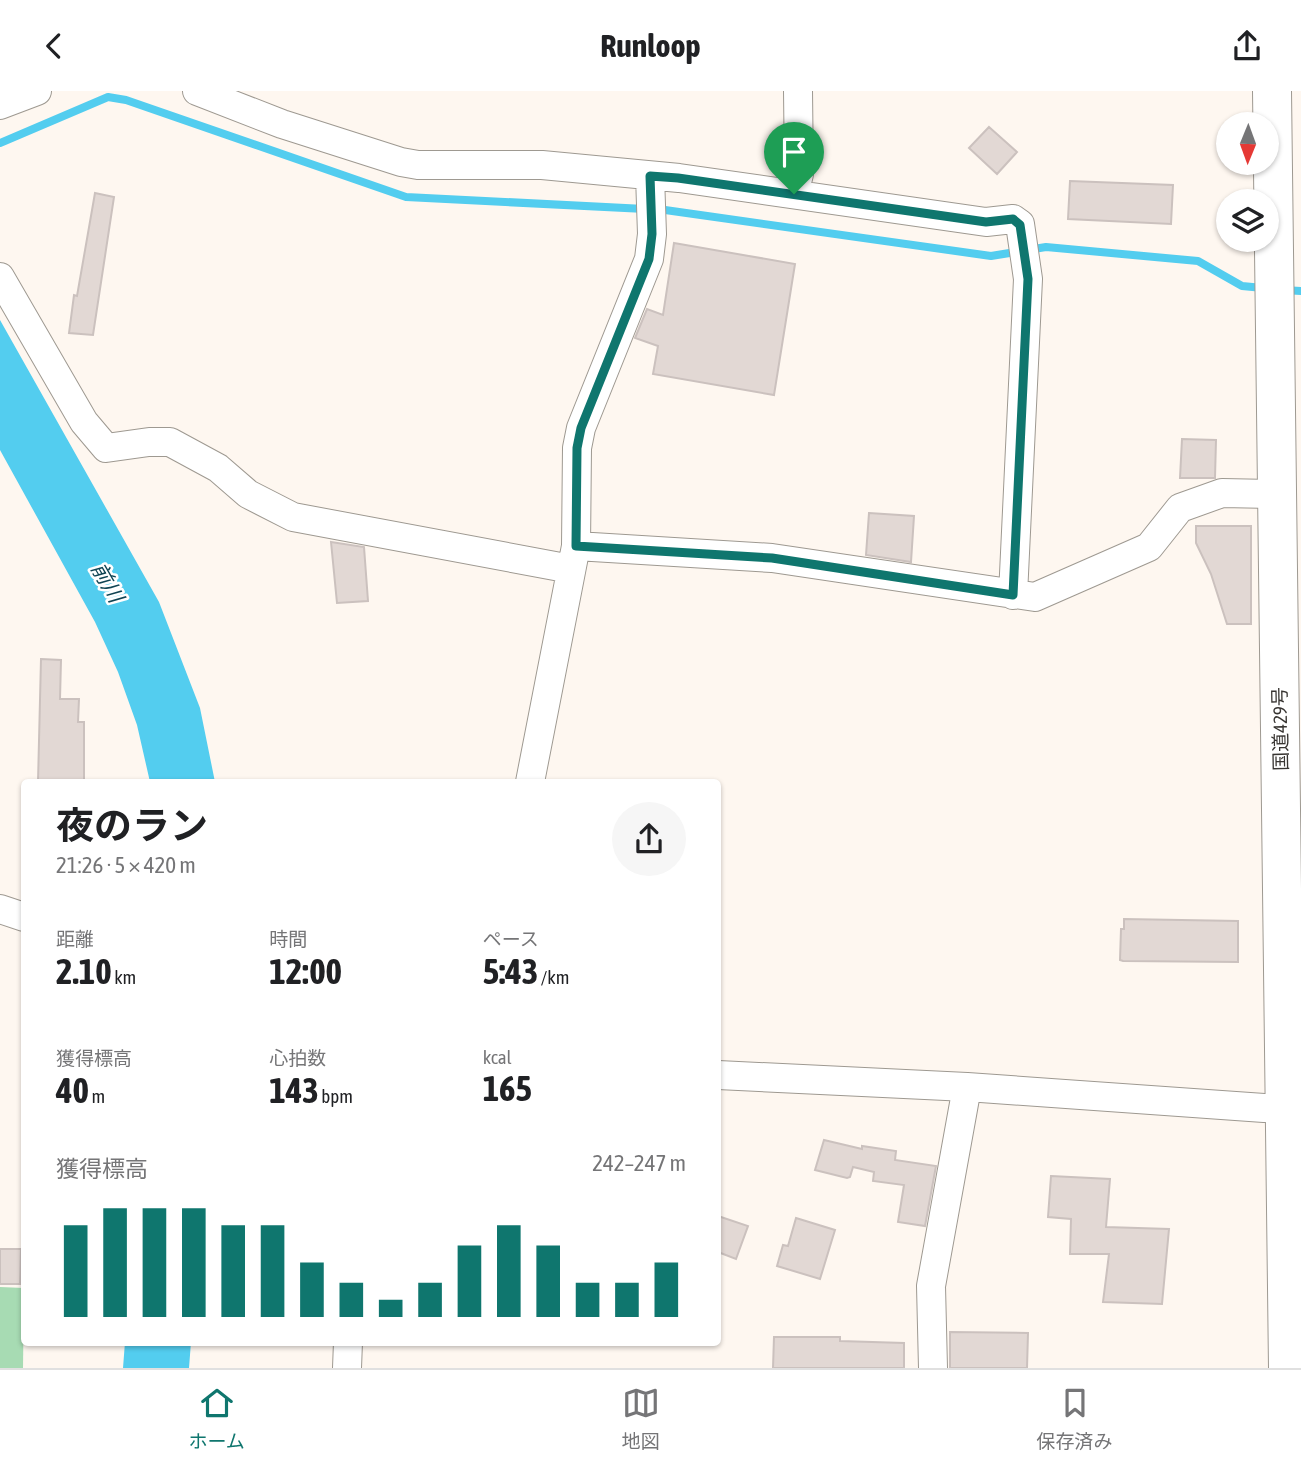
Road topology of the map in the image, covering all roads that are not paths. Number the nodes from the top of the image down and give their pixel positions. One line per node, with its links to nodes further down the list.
1 (37, 91): 6 (street)
2 (197, 91): 5 (street)
3 (798, 91): 8 (street)
4 (1272, 91): 10 (highway, 国道429号)
5 (254, 102): 7 (street)
6 (0, 105)
7 (650, 181): 8 (street); 11 (street)
8 (794, 194): 12 (street)
9 (0, 277): 11 (street)
10 (1277, 493): 12 (street); 13 (highway, 国道429号)
11 (573, 557): 12 (street); 14 (street)
12 (1013, 595)
13 (1291, 759): 19 (highway, 国道429号)
14 (531, 779)
15 (0, 909): 16 (street)
16 (21, 916)
17 (721, 1075): 18 (street)
18 (967, 1087): 19 (street); 22 (street)
19 (1292, 1108): 23 (highway, 国道429号)
20 (348, 1346): 21 (street)
21 (347, 1368)
22 (933, 1368)
23 (1288, 1368)

